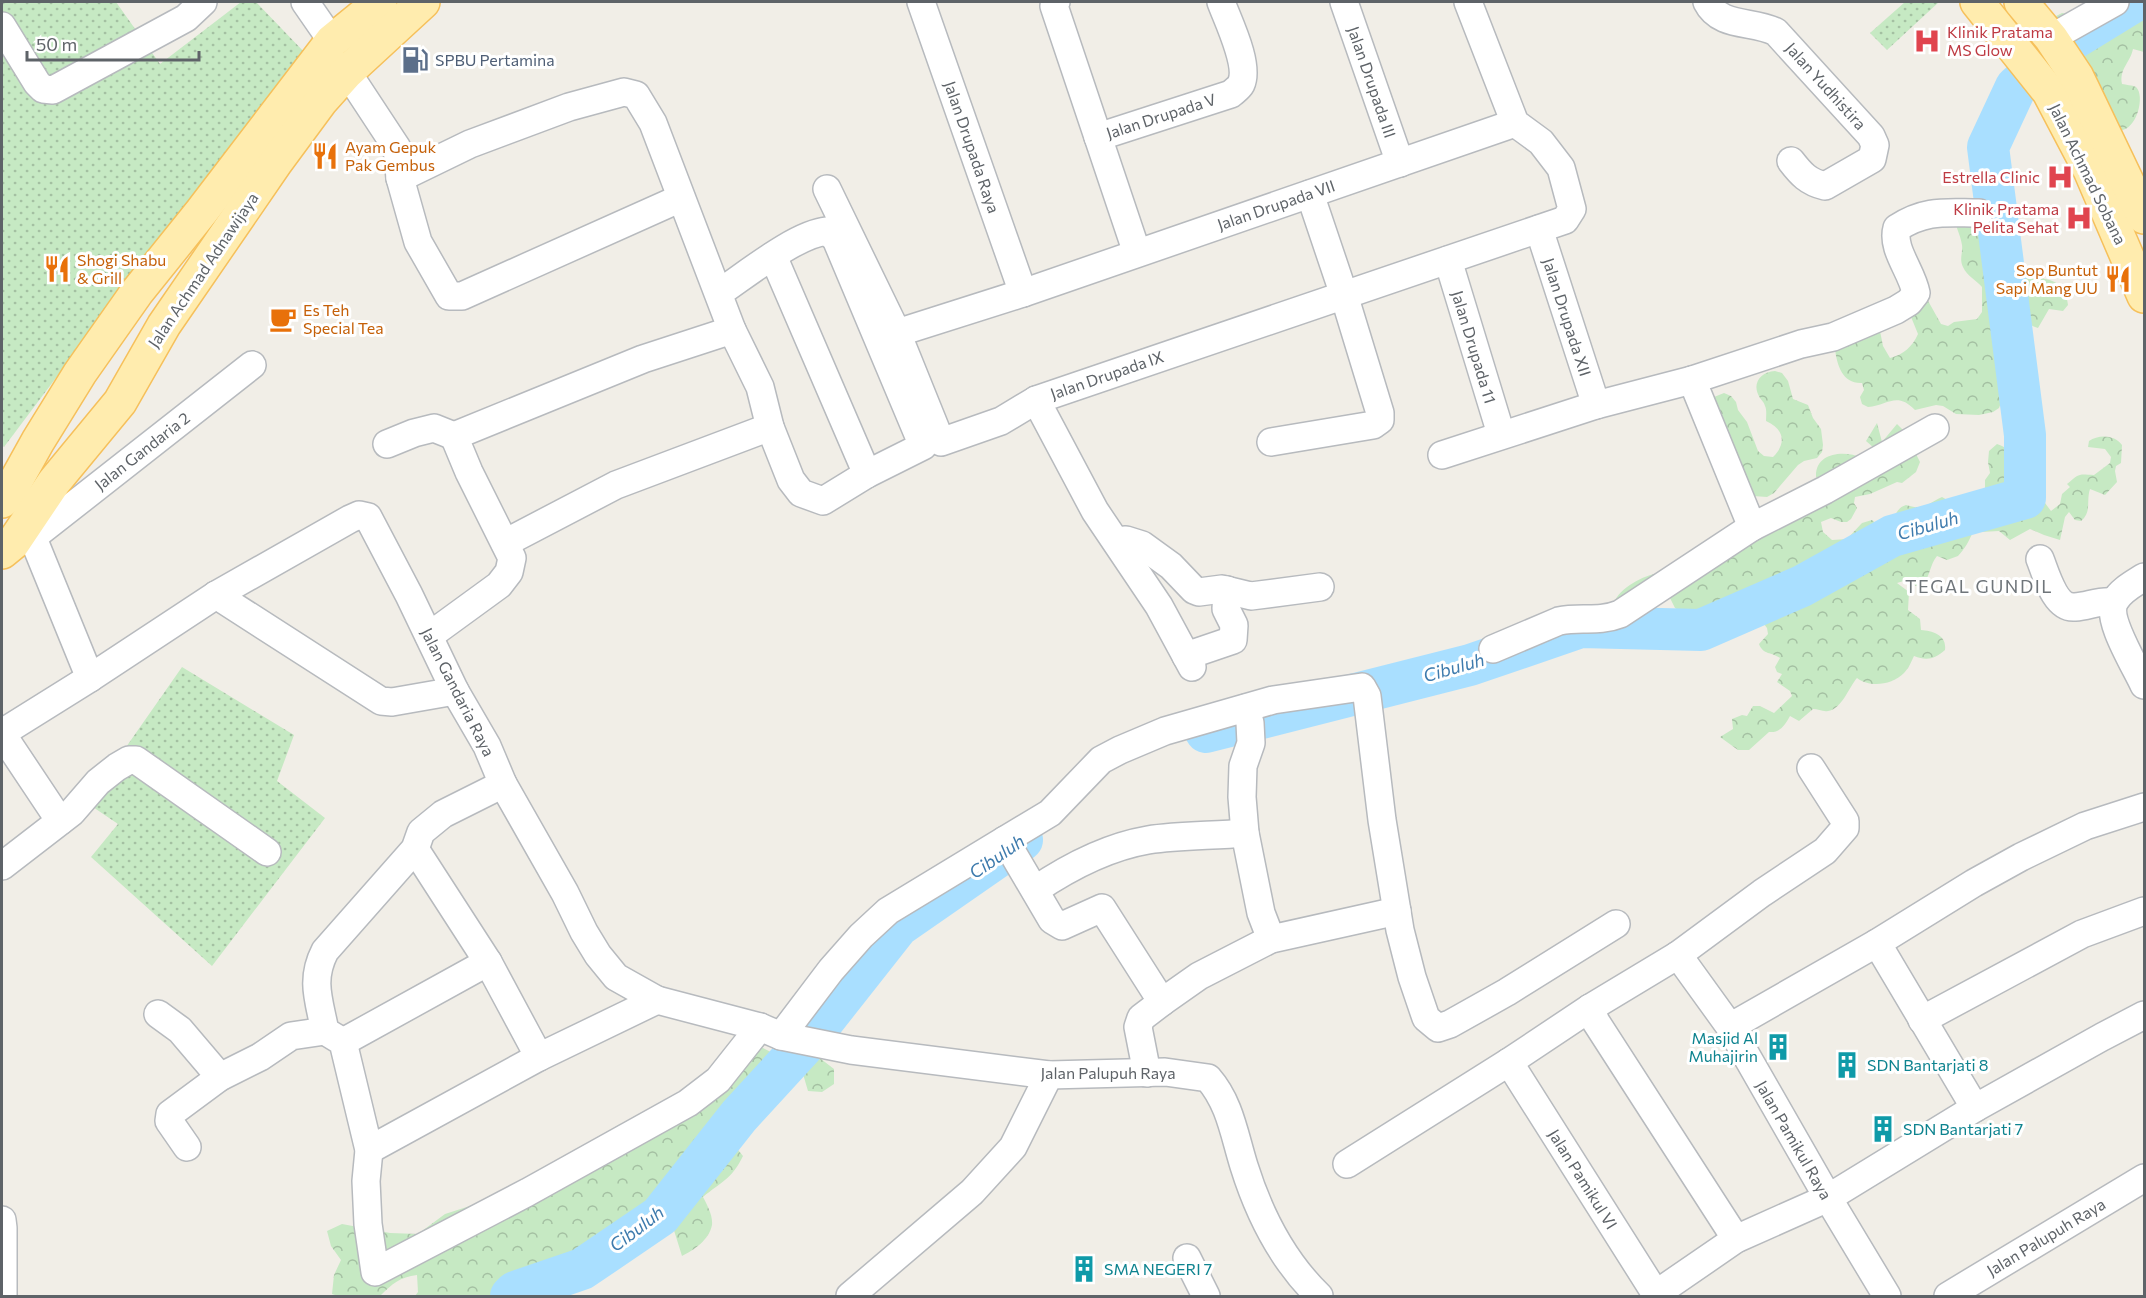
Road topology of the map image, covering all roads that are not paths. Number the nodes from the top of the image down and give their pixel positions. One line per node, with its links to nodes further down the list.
1 (202, 2): 14 (street)
2 (305, 2): 16 (street)
3 (380, 2): 16 (main road, Jalan Achmad Adnawijaya)
4 (423, 2): 17 (main road, Jalan Achmad Adnawijaya)
5 (921, 2): 34 (street, Jalan Drupada Raya)
6 (1056, 2): 19 (street, Jalan Drupada V)
7 (1221, 2): 19 (street, Jalan Drupada V)
8 (1344, 2): 21 (street, Jalan Drupada III)
9 (1468, 2): 18 (street)
10 (1707, 2): 20 (street, Jalan Yudhistira)
11 (1977, 2): 29 (main road, Jalan Achmad Sobana)
12 (2021, 2): 15 (main road, Jalan Achmad Sobana)
13 (2115, 2): 15 (street)
14 (2, 26)
15 (2053, 40): 27 (main road, Jalan Achmad Sobana)
16 (332, 41): 17 (main road); 51 (main road, Jalan Achmad Adnawijaya)
17 (347, 72): 22 (street); 53 (main road, Jalan Achmad Adnawijaya)
18 (1515, 123): 21 (street, Jalan Drupada VII); 28 (street)
19 (1098, 137): 30 (street, Jalan Drupada V)
20 (1791, 161)
21 (1400, 163): 24 (street, Jalan Drupada VII)
22 (400, 178): 25 (street); 25 (street)
23 (827, 189): 38 (street, Jalan Drupada IX)
24 (1310, 194): 30 (street, Jalan Drupada VII); 35 (street)
25 (681, 198): 33 (street)
26 (1979, 213): 40 (street)
27 (2145, 217)
28 (1539, 228): 32 (street, Jalan Drupada IX); 42 (street, Jalan Drupada XII)
29 (2134, 239): 36 (main road, Jalan Achmad Sobana)
30 (1137, 253): 34 (street, Jalan Drupada VII)
31 (773, 256): 33 (street); 38 (street); 50 (street)
32 (1448, 260): 35 (street, Jalan Drupada IX); 45 (street, Jalan Drupada 11)
33 (719, 293): 37 (street)
34 (1023, 293): 38 (street, Jalan Drupada VII)
35 (1344, 295): 41 (street, Jalan Drupada IX); 47 (street)
36 (2145, 296)
37 (732, 330): 43 (street); 46 (street)
38 (887, 337): 41 (street, Jalan Drupada IX); 50 (street)
39 (252, 364): 53 (street, Jalan Gandaria 2)
40 (1692, 380): 42 (street); 52 (street)
41 (1036, 400): 54 (street)
42 (1596, 405): 45 (street)
43 (770, 427): 50 (street); 55 (street)
44 (1935, 428): 52 (street)
45 (1501, 434): 49 (street)
46 (454, 436): 48 (street); 55 (street)
47 (1270, 442)
48 (387, 444)
49 (1442, 455)
50 (867, 474)
51 (4, 493): 53 (street)
52 (1752, 527): 64 (street)
53 (30, 530): 56 (main road, Jalan Achmad Adnawijaya); 65 (street)
54 (1116, 541): 60 (street); 60 (street)
55 (505, 543): 63 (street)
56 (2, 552)
57 (2040, 559): 62 (street)
58 (2145, 577): 62 (street)
59 (1320, 587): 60 (street)
60 (1227, 590)
61 (216, 595): 63 (street, Jalan Gandaria Raya); 65 (street, Jalan Gandaria Raya); 67 (street)
62 (2114, 602): 66 (street)
63 (429, 636): 67 (street, Jalan Gandaria Raya)
64 (1493, 649)
65 (90, 678): 69 (street, Jalan Gandaria Raya)
66 (2145, 685)
67 (455, 691): 71 (street, Jalan Gandaria Raya)
68 (1248, 714): 74 (street); 75 (street); 80 (street)
69 (2, 733): 73 (street)
70 (1811, 768): 85 (street)
71 (503, 784): 76 (street); 87 (street, Jalan Gandaria Raya)
72 (2145, 807): 84 (street)
73 (60, 821): 77 (street); 78 (street)
74 (1245, 833): 79 (street); 83 (street)
75 (1009, 846): 79 (street); 94 (street)
76 (415, 849): 86 (street); 95 (street)
77 (267, 852)
78 (2, 866)
79 (1035, 890): 88 (street)
80 (1397, 911): 82 (street); 83 (street)
81 (2145, 911): 92 (street)
82 (1616, 924)
83 (1271, 939): 88 (street)
84 (1877, 943): 92 (street); 93 (street)
85 (1678, 955): 89 (street); 93 (street, Jalan Pamikul Raya)
86 (488, 962): 95 (street); 96 (street)
87 (657, 1000): 94 (street, Jalan Gandaria Raya); 96 (street)
88 (1162, 1002): 98 (street)
89 (1590, 1008): 97 (street); 108 (street)
90 (158, 1014): 100 (street)
91 (2145, 1016): 101 (street)
92 (1922, 1020): 101 (street)
93 (1730, 1027): 106 (street, Jalan Pamikul Raya)
94 (780, 1034): 99 (street, Jalan Palupuh Raya); 110 (street)
95 (334, 1036): 100 (street); 103 (street)
96 (539, 1057): 103 (street)
97 (1509, 1062): 104 (street); 111 (street, Jalan Pamikul VI)
98 (1147, 1073): 99 (street, Jalan Palupuh Raya); 115 (street, Jalan Palupuh Raya)
99 (1049, 1075): 113 (street)
100 (220, 1077): 102 (street)
101 (1975, 1108): 106 (street)
102 (187, 1148)
103 (369, 1150): 110 (street)
104 (1347, 1164)
105 (2145, 1178): 117 (street, Jalan Palupuh Raya)
106 (1828, 1198): 108 (street); 116 (street, Jalan Pamikul Raya)
107 (2, 1220): 112 (street)
108 (1736, 1239): 111 (street)
109 (1187, 1257): 114 (street)
110 (376, 1284)
111 (1657, 1295)
112 (3, 1296)
113 (851, 1296)
114 (1206, 1296)
115 (1319, 1296)
116 (1887, 1296)
117 (1948, 1296)

